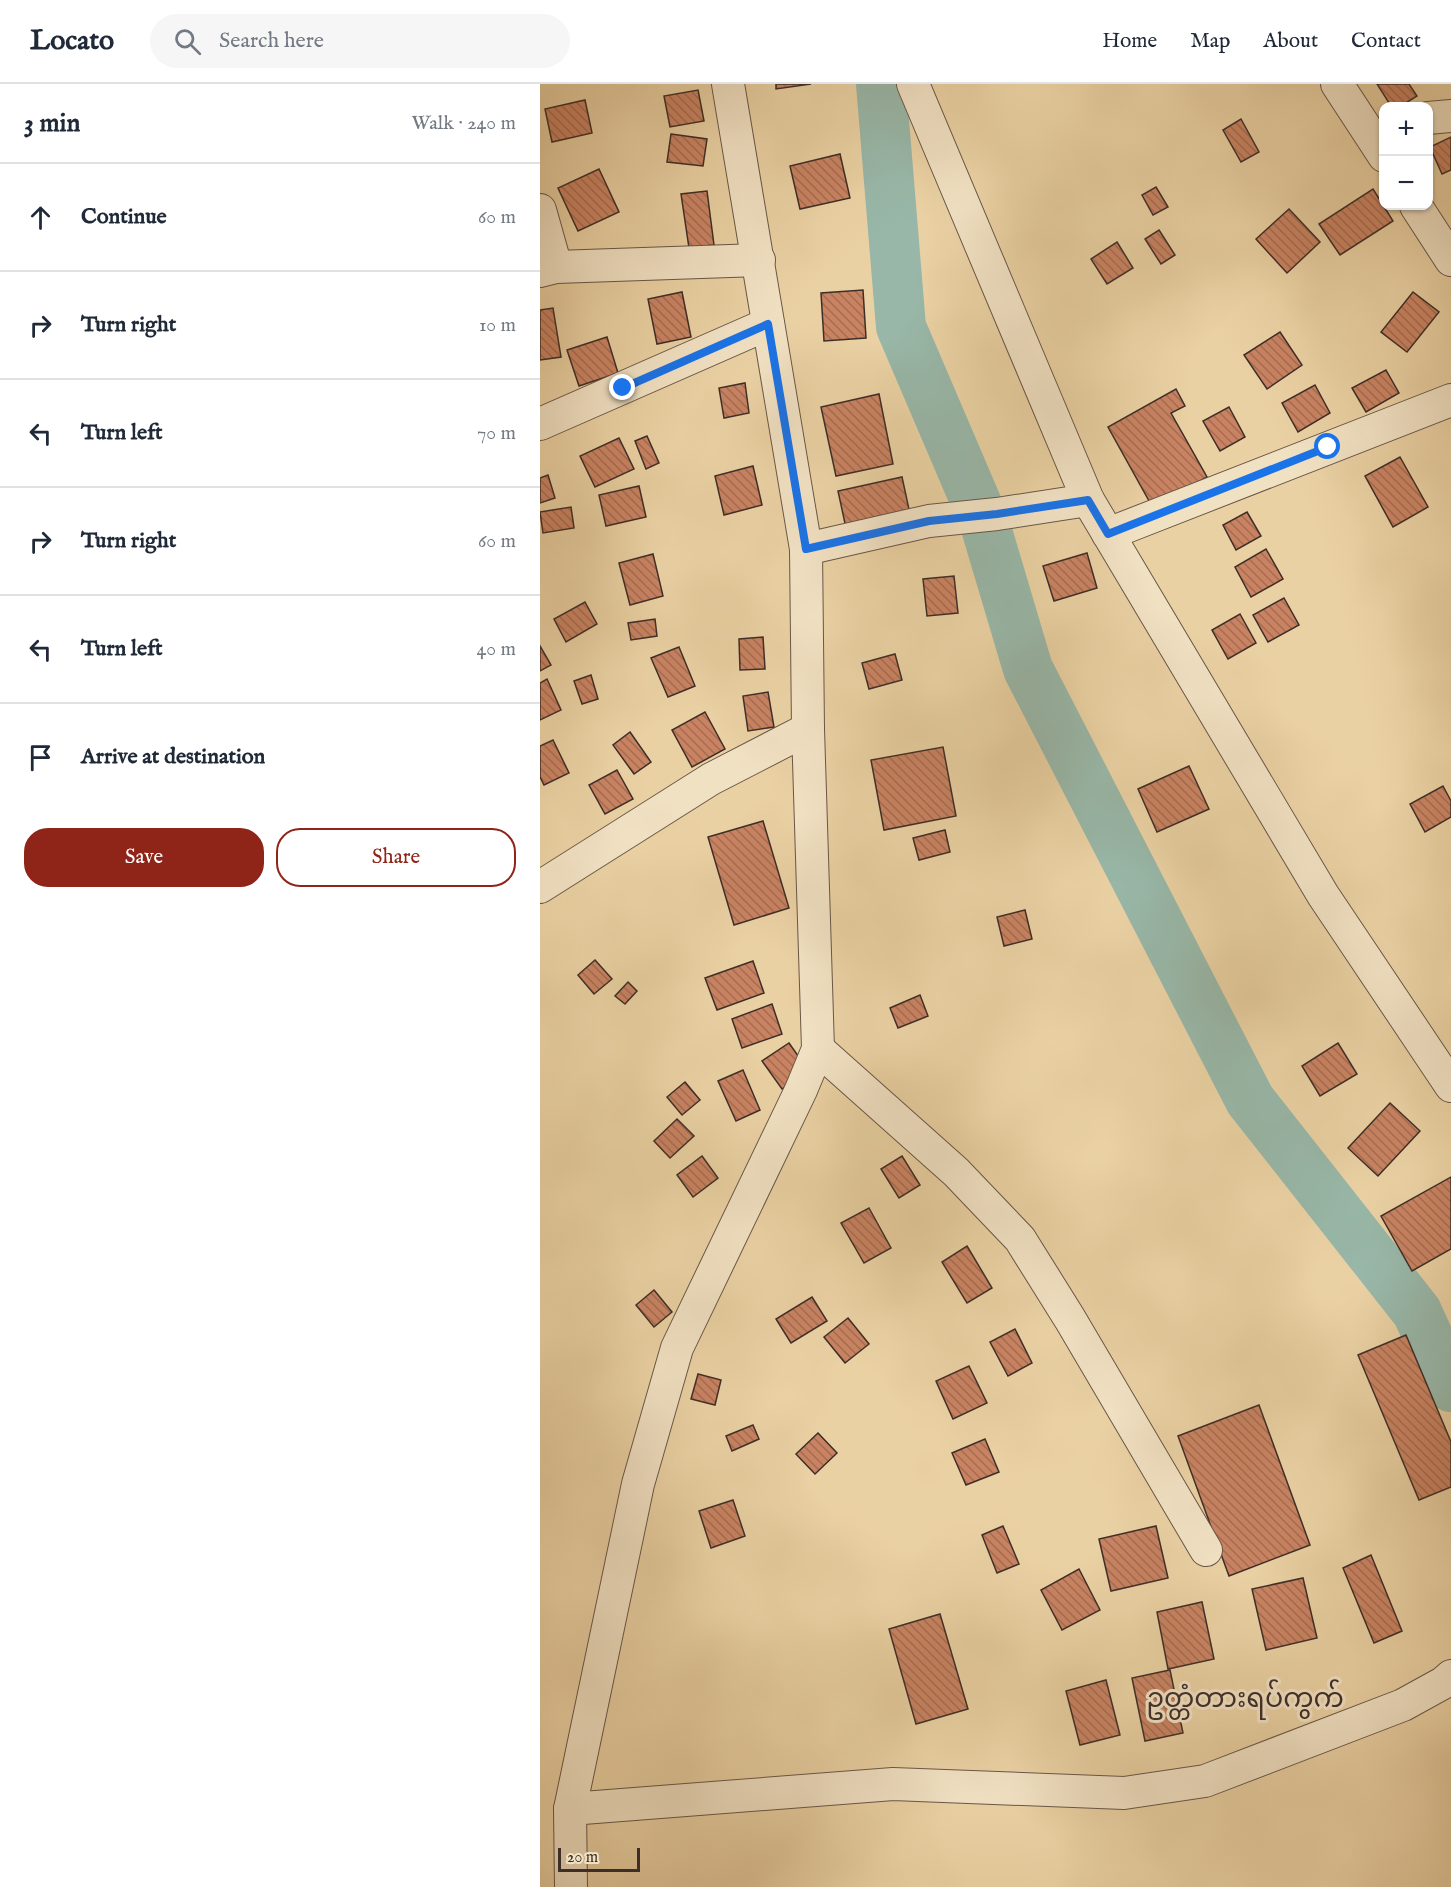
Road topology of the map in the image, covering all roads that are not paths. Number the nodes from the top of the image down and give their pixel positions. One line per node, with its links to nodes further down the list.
1 (728, 84): 10 (street)
2 (913, 84): 16 (street)
3 (1337, 84): 6 (street)
4 (1451, 116): 5 (street)
5 (1433, 118)
6 (1373, 123): 7 (street)
7 (1379, 143)
8 (540, 210): 12 (street)
9 (1419, 210): 11 (street)
10 (759, 260): 12 (street); 13 (street)
11 (1451, 260)
12 (548, 269)
13 (768, 324): 15 (street); 18 (street)
14 (1451, 400): 17 (street)
15 (540, 424)
16 (1088, 500): 17 (street); 18 (street)
17 (1108, 534): 22 (street)
18 (806, 549): 19 (street)
19 (808, 729): 20 (street); 21 (street)
20 (543, 879)
21 (818, 1049): 23 (street); 25 (street)
22 (1451, 1086)
23 (1206, 1550)
24 (1451, 1676): 25 (street)
25 (570, 1809): 26 (street)
26 (571, 1887)

